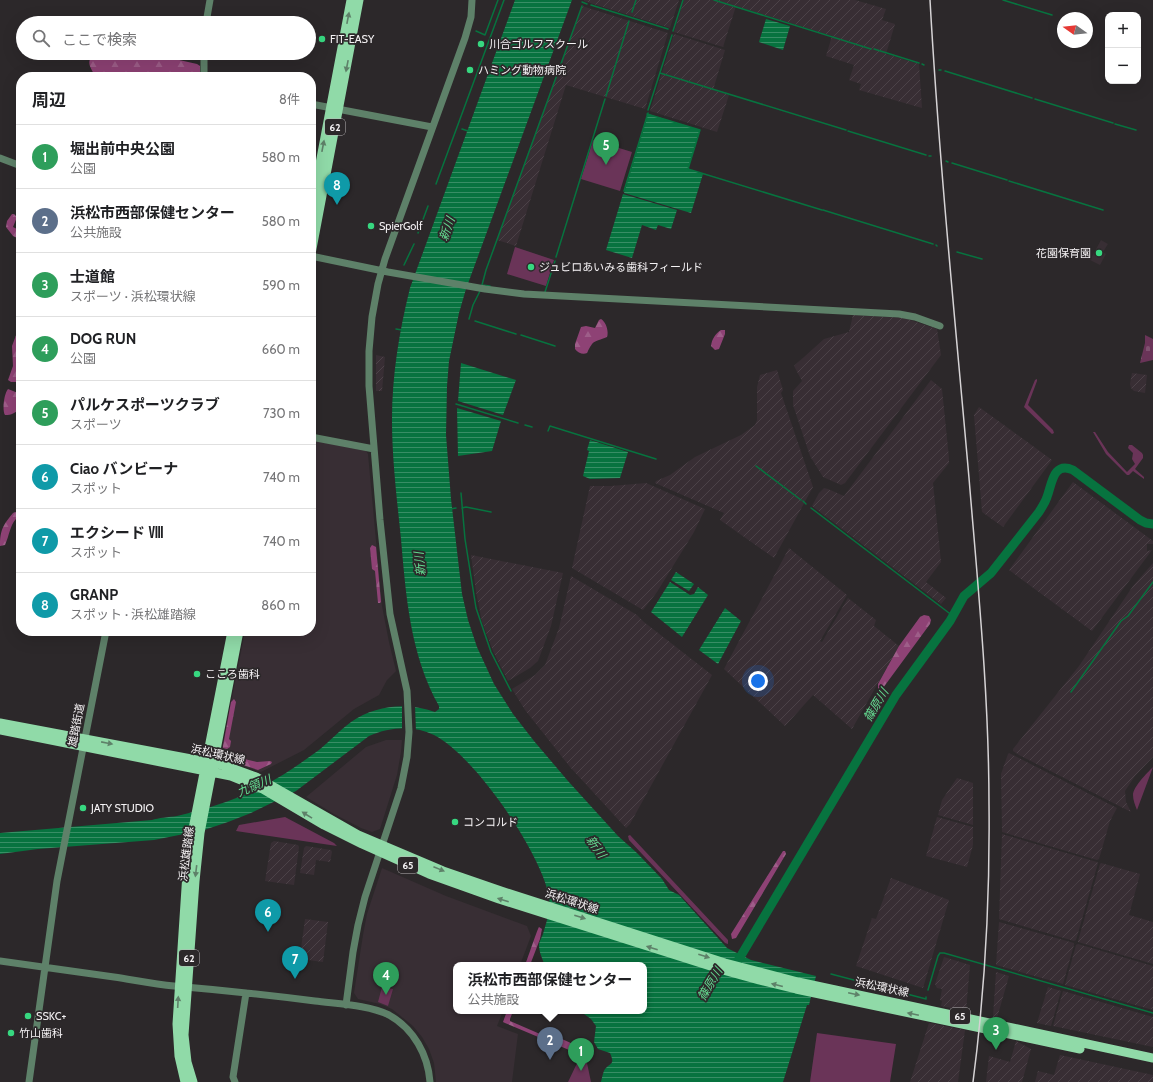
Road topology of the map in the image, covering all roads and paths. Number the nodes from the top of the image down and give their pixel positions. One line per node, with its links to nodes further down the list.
1 (210, 0): 5 (street)
2 (351, 0): 9 (main road, 62, one-way to 2)
3 (359, 0): 9 (main road, 62, one-way to 9)
4 (472, 0): 10 (street)
5 (207, 16)
6 (204, 60): 7 (street)
7 (204, 72)
8 (316, 105): 9 (street)
9 (334, 109): 10 (street); 13 (main road, 62, one-way to 9); 14 (main road, 62)
10 (432, 127): 16 (street)
11 (0, 158): 12 (street)
12 (16, 164)
13 (316, 189)
14 (316, 223)
15 (316, 256): 16 (street)
16 (381, 270): 17 (street); 19 (street)
17 (940, 326)
18 (316, 438): 19 (street)
19 (374, 449): 27 (street)
20 (105, 636): 25 (street, 雄踏街道)
21 (231, 636): 26 (main road, 浜松雄踏線 / 62)
22 (238, 636): 26 (main road, 浜松雄踏線 / 62)
23 (0, 723): 25 (main road, 浜松環状線 / 65)
24 (0, 730): 25 (main road, 浜松環状線 / 65)
25 (84, 743): 26 (main road, 浜松環状線 / 65); 29 (street, 雄踏街道)
26 (209, 767): 27 (main road, 浜松環状線 / 65); 30 (main road, 浜松雄踏線 / 62)
27 (381, 849): 32 (street); 33 (main road, 浜松環状線 / 65)
28 (0, 961): 29 (street)
29 (46, 968): 30 (street); 36 (street, 雄踏街道)
30 (183, 986): 31 (street); 37 (main road, 浜松雄踏線 / 62, one-way to 30); 38 (main road, 浜松雄踏線 / 62)
31 (246, 993): 32 (street); 39 (street)
32 (346, 1005): 40 (street)
33 (1103, 1051): 34 (main road, 浜松環状線 / 65); 35 (main road, 浜松環状線 / 65)
34 (1153, 1058)
35 (1153, 1064)
36 (29, 1082)
37 (185, 1082)
38 (193, 1082)
39 (235, 1082)
40 (430, 1082)

